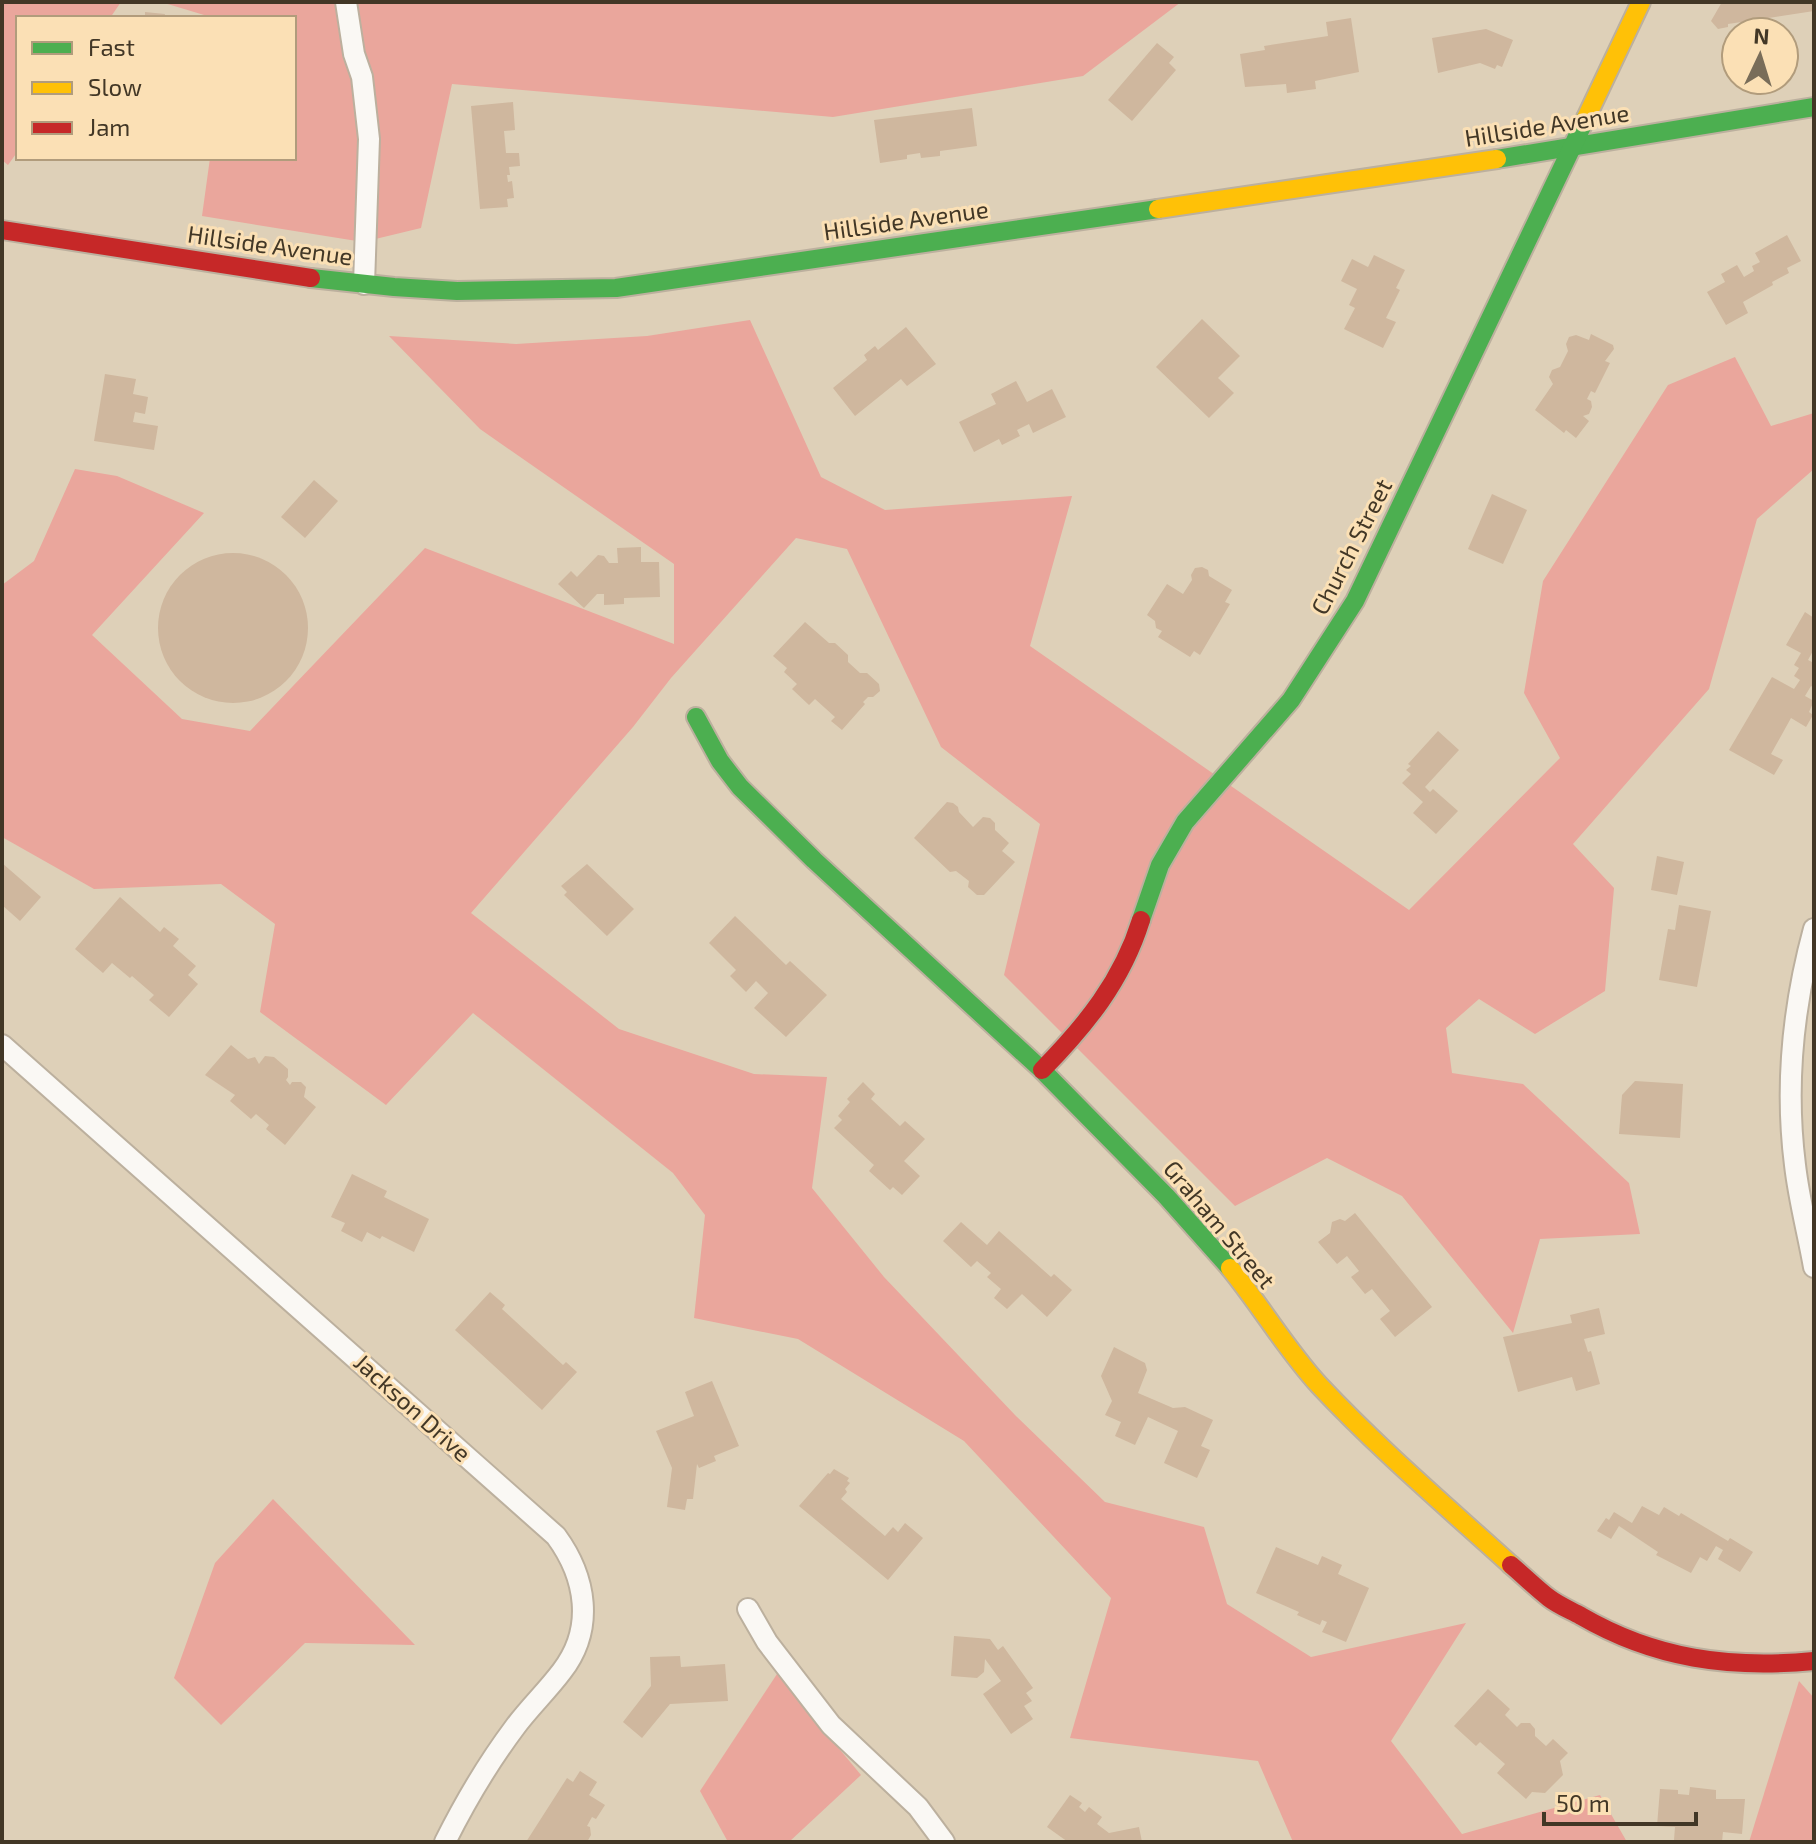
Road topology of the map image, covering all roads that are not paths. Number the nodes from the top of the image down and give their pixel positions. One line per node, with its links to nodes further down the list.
1 (346, 2): 6 (street)
2 (1641, 2): 4 (street, Church Street)
3 (1814, 107): 4 (street, Hillside Avenue)
4 (1572, 148): 6 (street, Hillside Avenue); 10 (street, Church Street)
5 (2, 230): 6 (street, Hillside Avenue)
6 (364, 284)
7 (696, 717): 10 (street, Graham Street)
8 (1814, 929): 11 (street)
9 (2, 1045): 14 (street, Jackson Drive)
10 (1042, 1070): 13 (street, Graham Street)
11 (1814, 1267)
12 (748, 1609): 15 (street)
13 (1814, 1661)
14 (445, 1842)
15 (944, 1842)

